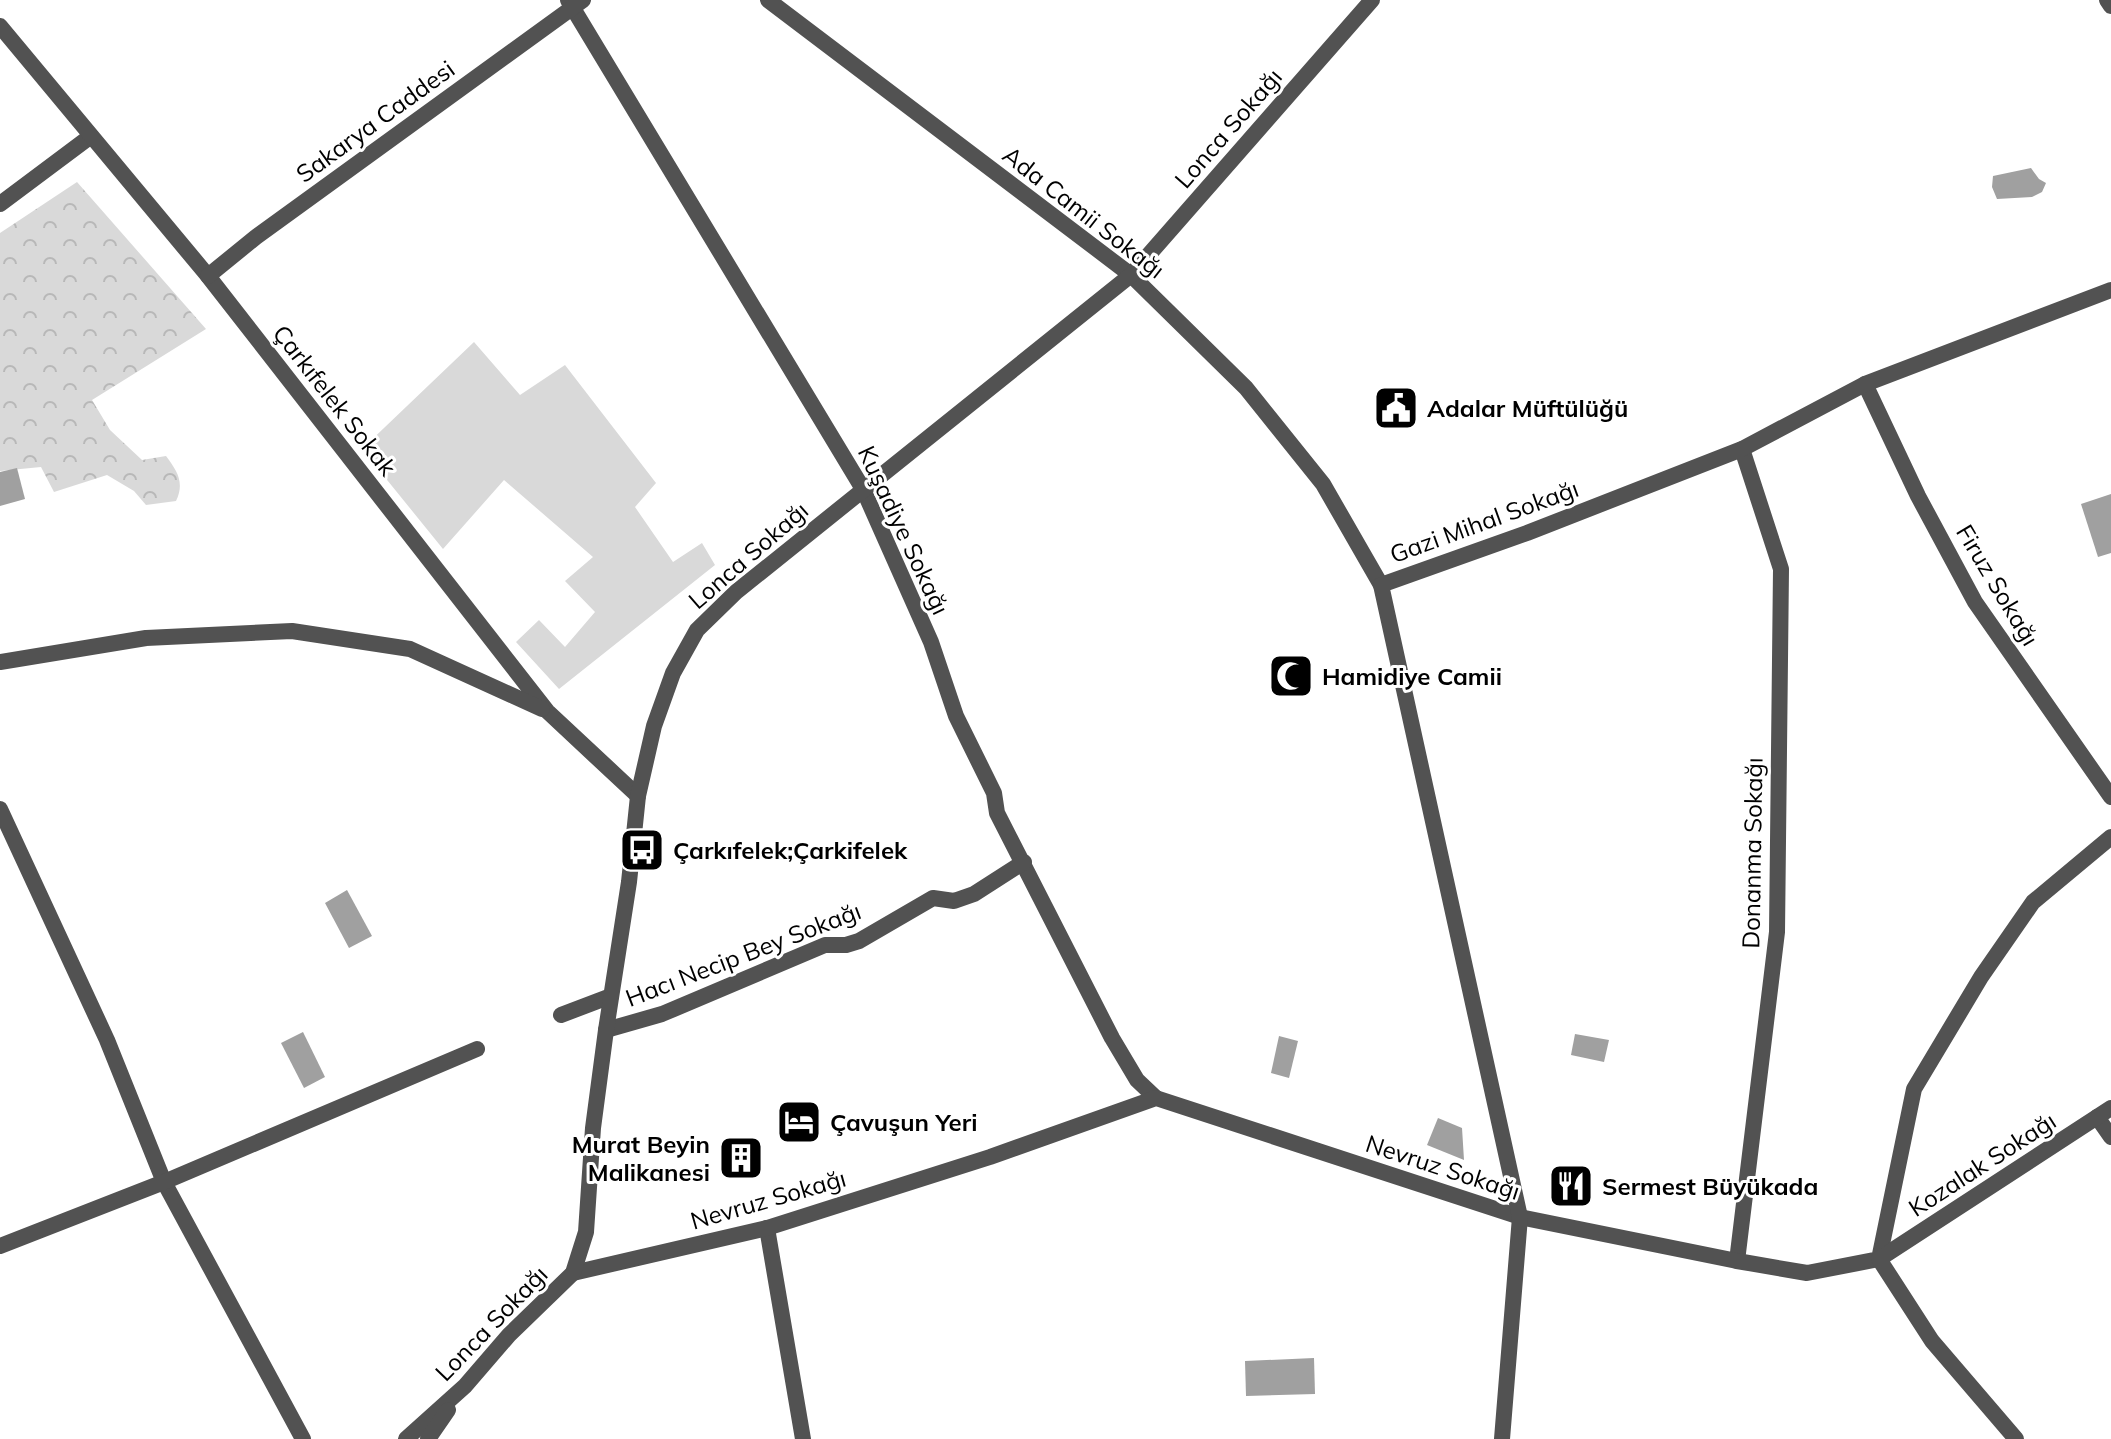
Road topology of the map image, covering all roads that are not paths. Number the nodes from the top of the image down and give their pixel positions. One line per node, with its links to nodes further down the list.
1 (768, 0): 9 (street, Ada Camii Sokağı)
2 (1372, 0): 9 (street, Lonca Sokağı)
3 (2107, 0): 5 (street)
4 (574, 3): 10 (street, Sakarya Caddesi); 14 (street, Kuşadiye Sokağı)
5 (2111, 6)
6 (0, 26): 7 (street, Çarkıfelek Sokak)
7 (91, 136): 8 (street); 10 (street, Çarkıfelek Sokak)
8 (0, 204)
9 (1131, 275): 14 (street, Lonca Sokağı); 15 (street, Ada Camii Sokağı)
10 (208, 276): 17 (street, Çarkıfelek Sokak)
11 (2111, 290): 12 (street, Gazi Mihal Sokağı)
12 (1865, 384): 13 (street, Gazi Mihal Sokağı); 19 (street, Firuz Sokağı)
13 (1742, 449): 15 (street, Gazi Mihal Sokağı); 35 (street, Donanma Sokağı)
14 (863, 489): 18 (street, Lonca Sokağı); 22 (street, Kuşadiye Sokağı)
15 (1381, 585): 31 (street, Gazi Mihal Sokağı)
16 (0, 662): 17 (street)
17 (547, 711): 18 (street, Çarkıfelek Sokak)
18 (638, 796): 23 (street, Lonca Sokağı)
19 (2111, 797)
20 (0, 809): 30 (street)
21 (2111, 837): 34 (street)
22 (1024, 862): 25 (street, Hacı Necip Bey Sokağı); 27 (street, Kuşadiye Sokağı)
23 (611, 996): 24 (street); 25 (street, Lonca Sokağı)
24 (561, 1015)
25 (606, 1030): 36 (street, Lonca Sokağı)
26 (477, 1049): 30 (street)
27 (1156, 1098): 31 (street, Nevruz Sokağı); 32 (street, Nevruz Sokağı)
28 (2104, 1113): 29 (street); 34 (street, Kozalak Sokağı)
29 (2111, 1137)
30 (164, 1182): 33 (street); 38 (street)
31 (1520, 1217): 35 (street, Nevruz Sokağı); 42 (street, Gazi Mihal Sokağı)
32 (767, 1228): 36 (street, Nevruz Sokağı); 41 (street)
33 (0, 1246)
34 (1879, 1259): 35 (street, Nevruz Sokağı); 43 (street)
35 (1737, 1261)
36 (573, 1273): 37 (street, Lonca Sokağı)
37 (465, 1386): 39 (street, Lonca Sokağı); 40 (street)
38 (303, 1439)
39 (406, 1439)
40 (428, 1439)
41 (803, 1439)
42 (1502, 1439)
43 (2016, 1439)

